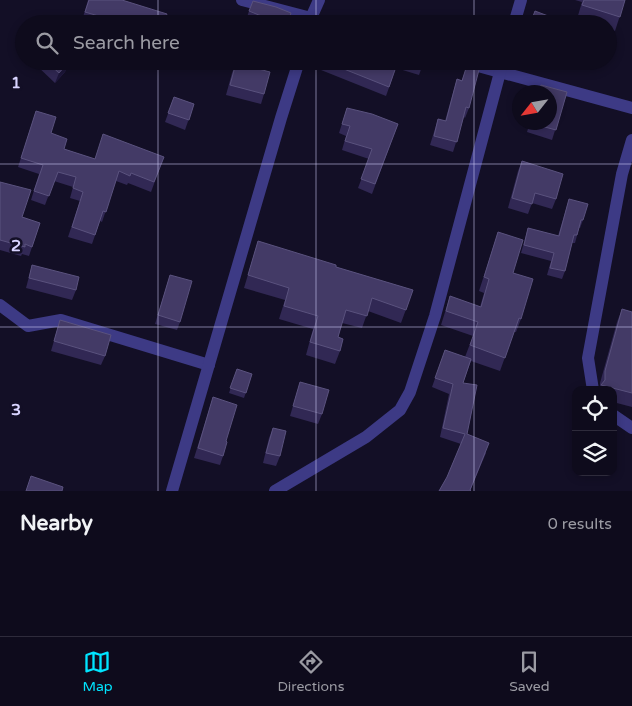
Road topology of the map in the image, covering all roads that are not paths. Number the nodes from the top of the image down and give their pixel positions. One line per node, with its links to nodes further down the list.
1 (242, 0): 4 (street)
2 (319, 0): 5 (street)
3 (521, 0): 6 (street)
4 (291, 15)
5 (316, 15)
6 (517, 15)
7 (296, 70): 13 (street)
8 (500, 70): 18 (street)
9 (513, 70): 10 (street)
10 (632, 108)
11 (632, 140): 14 (street)
12 (0, 305): 13 (street)
13 (209, 365): 17 (street)
14 (592, 386)
15 (617, 418): 16 (street)
16 (632, 428)
17 (172, 491)
18 (275, 491)

